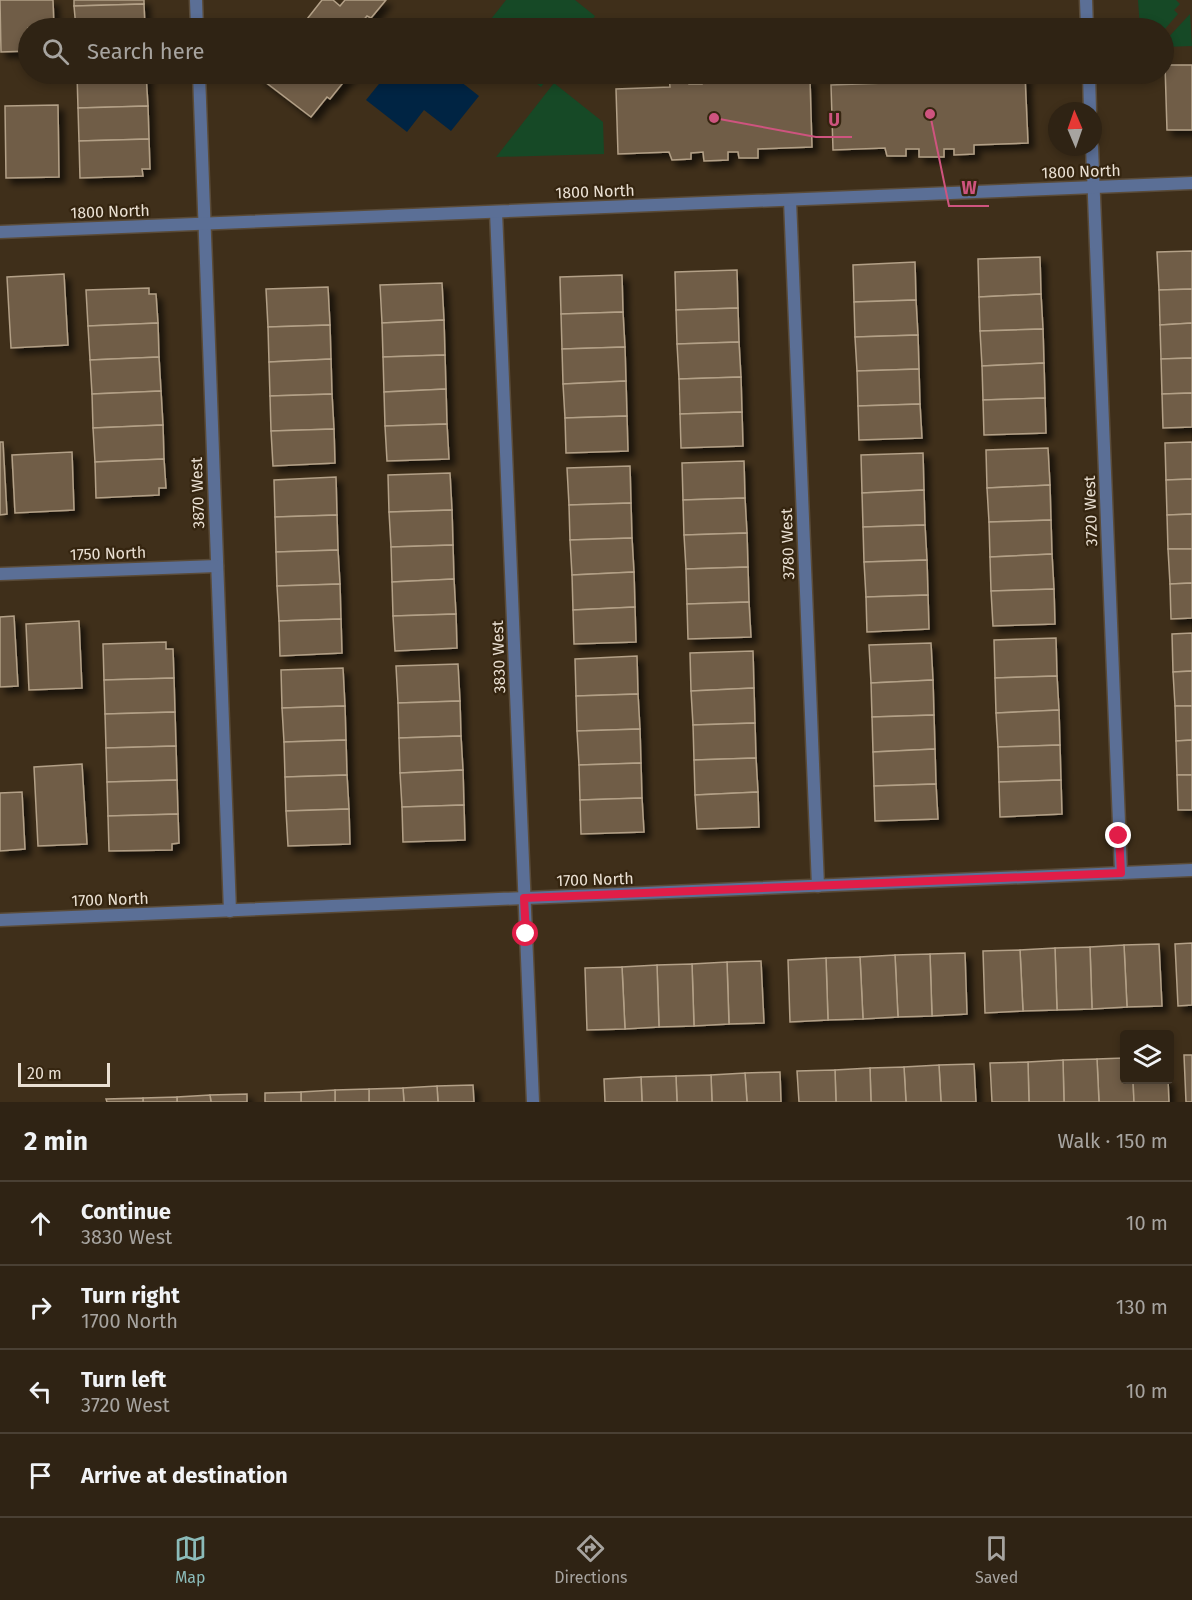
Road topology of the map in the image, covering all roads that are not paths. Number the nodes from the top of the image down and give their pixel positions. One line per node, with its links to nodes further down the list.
1 (196, 0): 3 (street)
2 (1086, 0): 4 (street)
3 (197, 18)
4 (1087, 18)
5 (199, 84): 13 (street, 3870 West)
6 (1089, 84): 7 (street)
7 (1090, 102)
8 (1092, 156): 10 (street, 3720 West)
9 (1192, 183): 10 (street, 1800 North)
10 (1093, 188): 11 (street, 1800 North); 18 (street, 3720 West)
11 (790, 200): 12 (street, 1800 North); 19 (street, 3780 West)
12 (496, 212): 13 (street, 1800 North); 20 (street, 3830 West)
13 (204, 223): 14 (street, 1800 North); 15 (street, 3870 West)
14 (0, 232)
15 (217, 566): 16 (street, 1750 North); 21 (street, 3870 West)
16 (0, 574)
17 (1192, 870): 18 (street, 1700 North)
18 (1121, 873): 19 (street, 1700 North)
19 (818, 886): 20 (street, 1700 North)
20 (524, 898): 21 (street, 1700 North); 23 (street, 3830 West)
21 (230, 911): 22 (street, 1700 North)
22 (0, 920)
23 (532, 1102)

